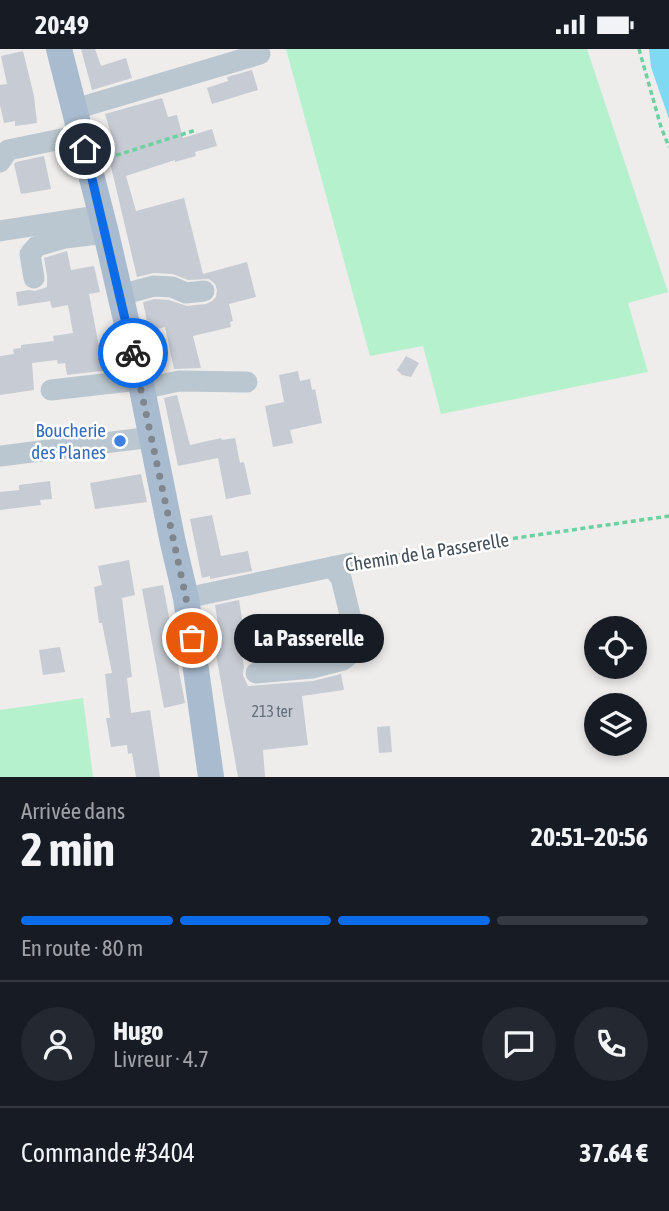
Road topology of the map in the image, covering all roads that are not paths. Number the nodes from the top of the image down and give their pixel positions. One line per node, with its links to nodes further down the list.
1 (58, 49): 3 (main road)
2 (260, 54): 3 (street)
3 (78, 122): 4 (street); 5 (main road)
4 (0, 162)
5 (104, 224): 6 (street); 7 (street); 9 (main road)
6 (0, 231)
7 (34, 278)
8 (204, 291): 9 (street)
9 (120, 295): 11 (main road)
10 (247, 382): 11 (street)
11 (141, 384): 12 (street); 13 (main road)
12 (51, 390)
13 (152, 436): 14 (street); 15 (main road)
14 (0, 456)
15 (186, 598): 16 (street, Chemin de la Passerelle); 17 (main road)
16 (256, 673)
17 (211, 777)

